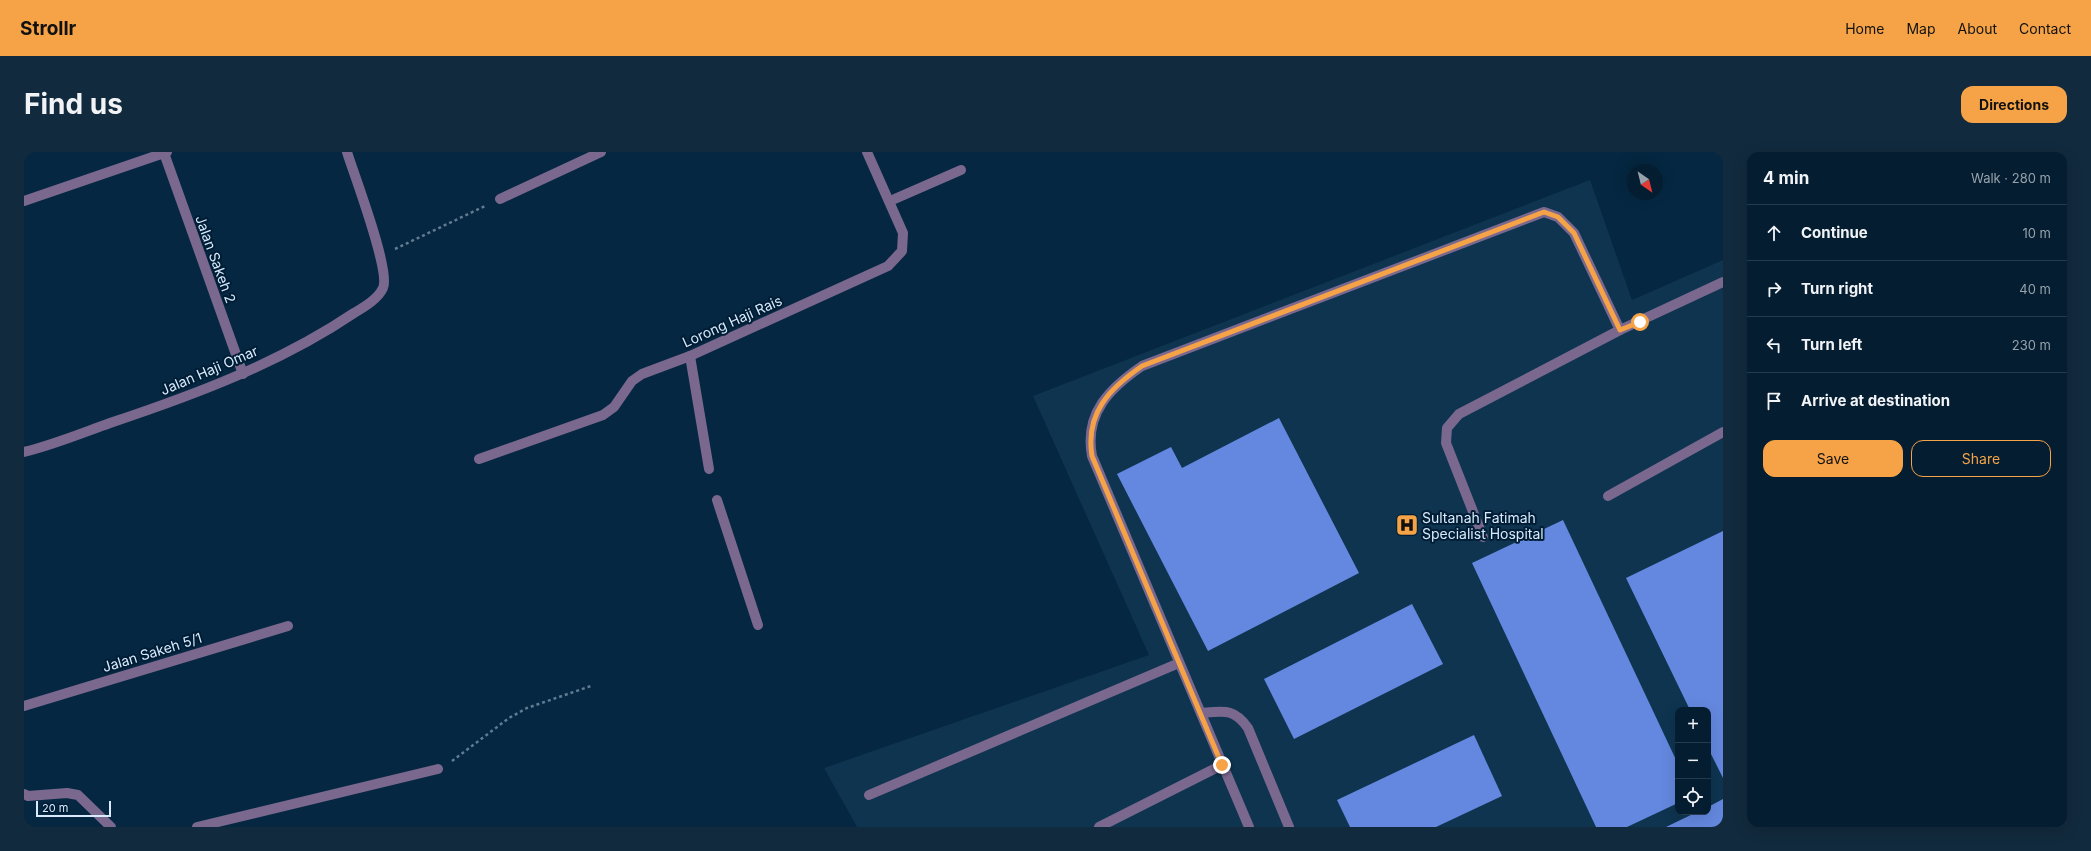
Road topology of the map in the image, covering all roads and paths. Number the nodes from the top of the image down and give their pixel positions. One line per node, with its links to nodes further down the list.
1 (165, 152): 7 (street); 13 (street, Jalan Sakeh 2)
2 (347, 152): 9 (street, Jalan Haji Omar)
3 (601, 152): 6 (street)
4 (867, 152): 8 (street, Lorong Haji Rais)
5 (961, 170): 8 (street)
6 (500, 199): 9 (path)
7 (24, 201)
8 (890, 201): 12 (street, Lorong Haji Rais)
9 (381, 257): 13 (street, Jalan Haji Omar)
10 (1723, 282): 11 (street)
11 (1620, 330): 20 (street); 23 (street)
12 (690, 356): 16 (street, Lorong Haji Rais); 17 (street)
13 (243, 374): 15 (street, Jalan Haji Omar)
14 (1723, 432): 18 (street)
15 (24, 452)
16 (479, 459)
17 (709, 469)
18 (1608, 496)
19 (717, 500): 21 (street)
20 (1483, 537)
21 (758, 625)
22 (288, 626): 25 (street, Jalan Sakeh 5/1)
23 (1179, 663): 26 (street); 30 (street)
24 (591, 686): 28 (path)
25 (24, 706)
26 (1201, 713): 27 (street); 35 (street)
27 (1222, 765): 33 (street); 34 (street)
28 (438, 769): 32 (street)
29 (24, 794): 31 (street)
30 (869, 795)
31 (111, 827)
32 (197, 827)
33 (1099, 827)
34 (1249, 827)
35 (1289, 827)

